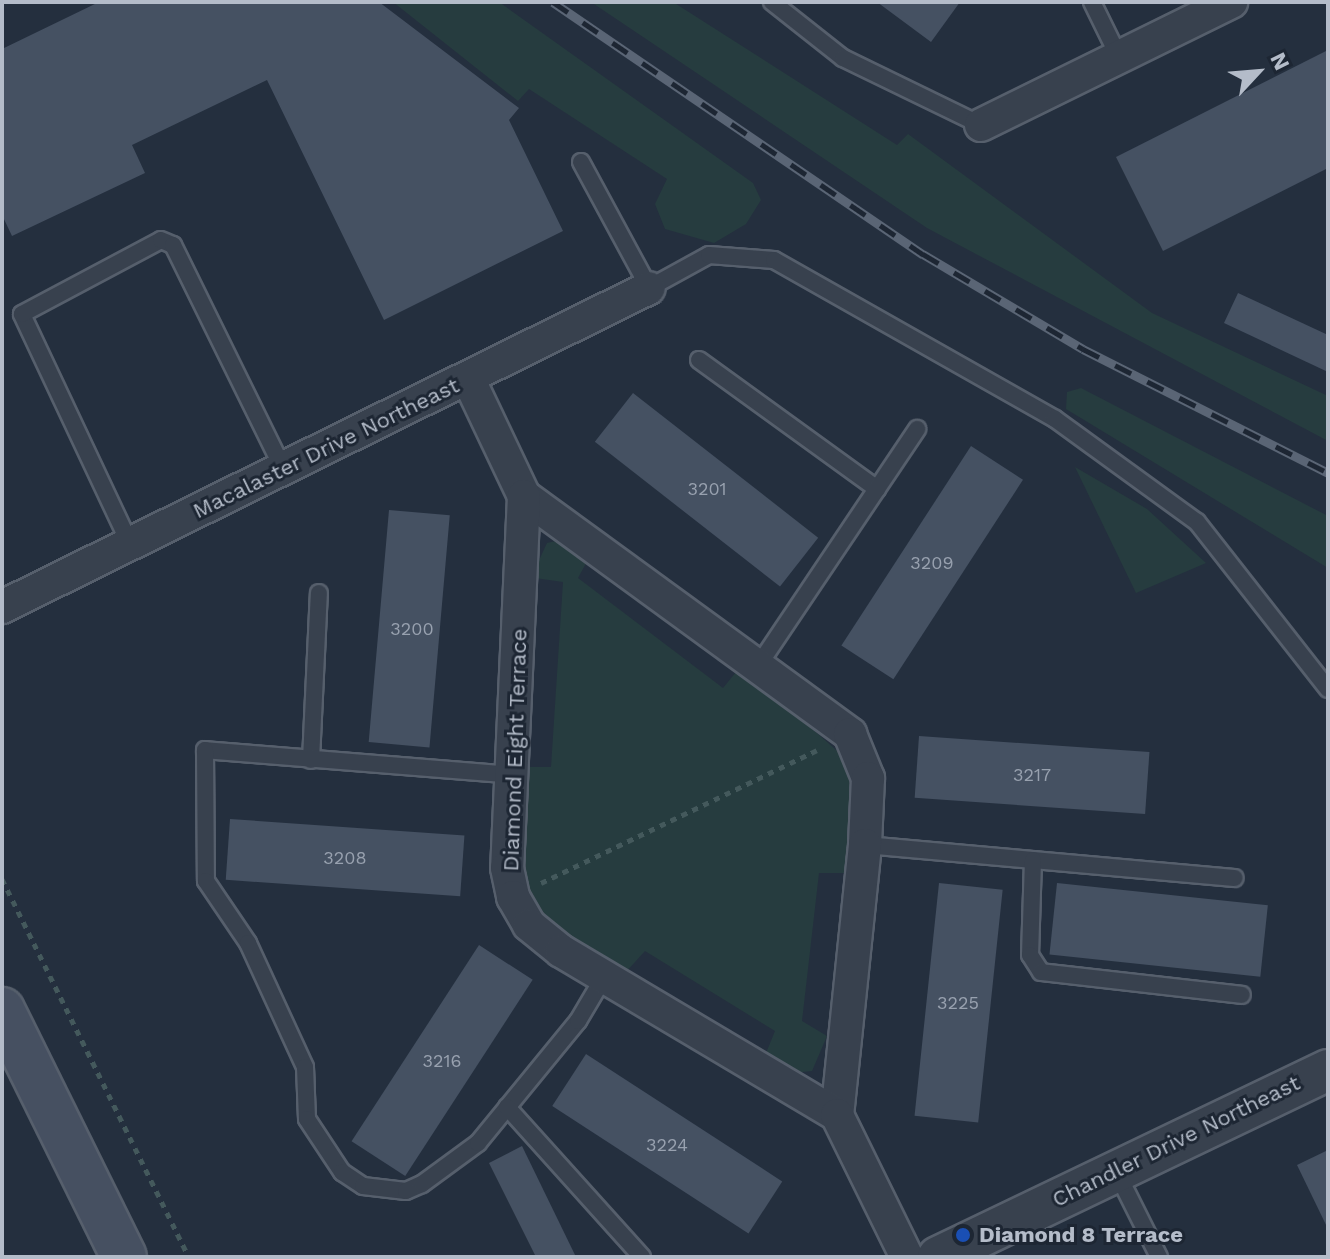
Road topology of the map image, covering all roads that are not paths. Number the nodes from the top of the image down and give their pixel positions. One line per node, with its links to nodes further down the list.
1 (772, 2): 5 (lane)
2 (1092, 2): 4 (lane)
3 (1231, 2): 4 (street)
4 (1119, 57): 5 (street)
5 (981, 125)
6 (581, 162): 7 (lane)
7 (649, 288): 9 (street, Macalaster Drive Northeast); 18 (lane)
8 (699, 360): 12 (lane)
9 (468, 378): 11 (street, Macalaster Drive Northeast); 13 (street, Diamond Eight Terrace)
10 (917, 429): 12 (lane)
11 (283, 469): 14 (street, Macalaster Drive Northeast); 14 (lane)
12 (877, 489): 17 (lane)
13 (524, 496): 17 (street, Diamond Eight Terrace); 20 (street, Diamond Eight Terrace)
14 (130, 544): 16 (street, Macalaster Drive Northeast)
15 (319, 593): 19 (lane)
16 (2, 607)
17 (760, 663): 21 (street, Diamond Eight Terrace)
18 (1328, 689)
19 (311, 760): 20 (lane); 28 (lane)
20 (514, 775): 24 (street, Diamond Eight Terrace)
21 (865, 845): 22 (lane); 29 (street, Diamond Eight Terrace)
22 (1033, 860): 23 (lane); 25 (lane)
23 (1235, 878)
24 (604, 977): 28 (lane); 29 (street, Diamond Eight Terrace)
25 (1242, 995)
26 (2, 1010): 31 (main road)
27 (1328, 1070): 30 (street, Chandler Drive Northeast)
28 (507, 1107): 32 (lane)
29 (837, 1115): 33 (street)
30 (1116, 1169): 34 (street, Chandler Drive Northeast); 35 (lane)
31 (124, 1257)
32 (642, 1257)
33 (907, 1257)
34 (938, 1257)
35 (1159, 1257)

